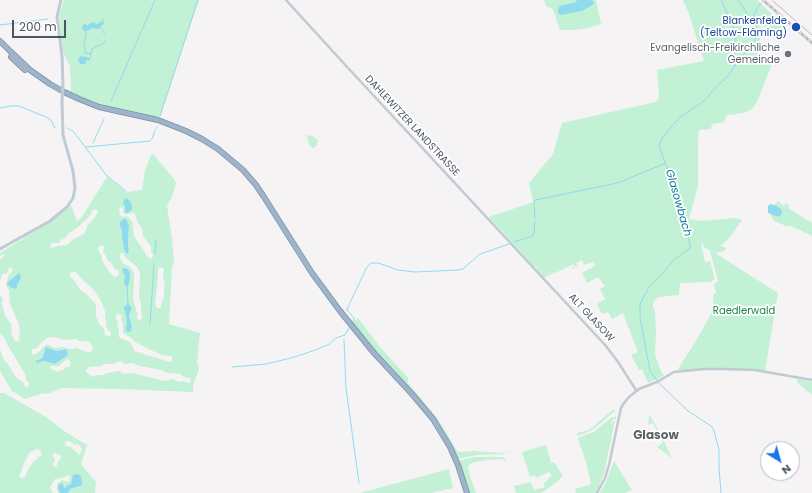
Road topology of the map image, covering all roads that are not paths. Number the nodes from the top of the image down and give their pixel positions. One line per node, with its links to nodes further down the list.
1 (60, 0): 5 (main road, bridge)
2 (286, 0): 6 (street, DAHLEWITZER LANDSTRASSE)
3 (0, 41): 7 (highway)
4 (0, 45): 7 (highway)
5 (0, 250)
6 (528, 261): 10 (street, ALT GLASOW)
7 (348, 324): 8 (highway)
8 (351, 328): 11 (highway); 12 (highway)
9 (812, 380): 10 (street)
10 (636, 390): 13 (street)
11 (464, 493)
12 (467, 493)
13 (597, 493)

